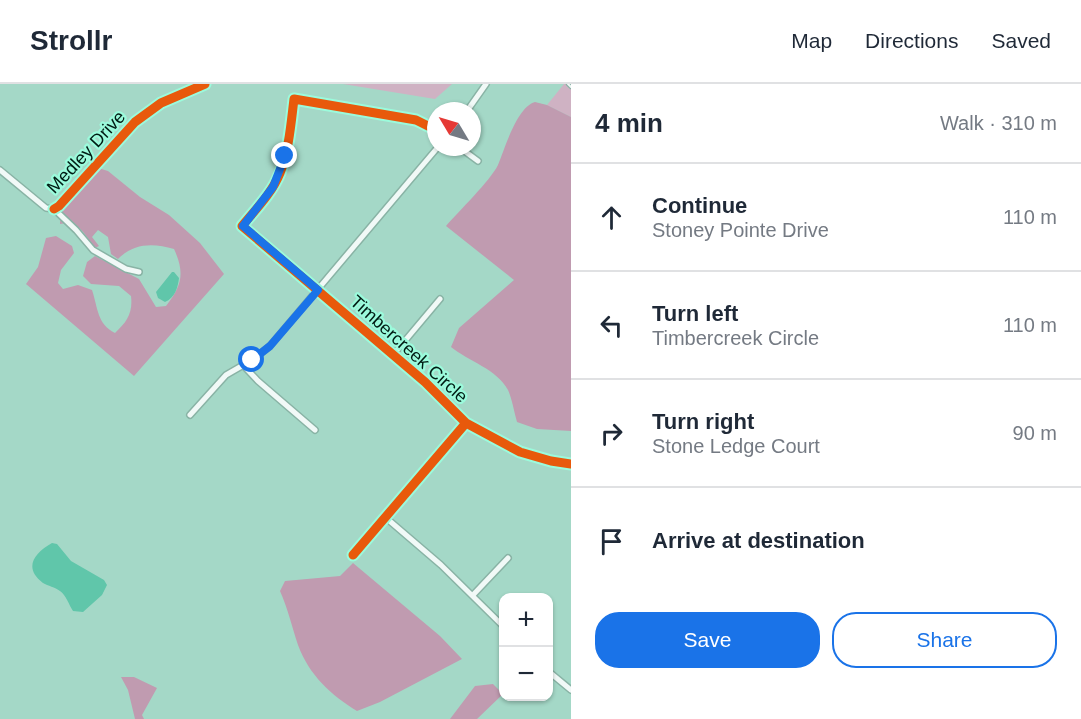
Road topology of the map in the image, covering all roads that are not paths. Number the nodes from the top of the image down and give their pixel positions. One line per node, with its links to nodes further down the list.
1 (205, 84): 9 (street, Medley Drive)
2 (486, 84): 3 (street)
3 (473, 102)
4 (427, 126): 11 (street, Timbercreek Circle)
5 (430, 156): 11 (street)
6 (471, 156): 7 (street)
7 (478, 161)
8 (0, 170): 9 (street)
9 (54, 209): 10 (street)
10 (139, 272)
11 (318, 290): 13 (street, Timbercreek Circle); 14 (street)
12 (440, 299): 13 (street)
13 (393, 355): 16 (street, Timbercreek Circle)
14 (243, 365): 15 (street); 17 (street)
15 (190, 415)
16 (466, 423): 18 (street, Timbercreek Circle); 19 (street)
17 (315, 430)
18 (571, 464)
19 (385, 517): 20 (street); 22 (street)
20 (353, 555)
21 (508, 558): 22 (street)
22 (473, 595): 23 (street)
23 (499, 621)
24 (553, 674): 25 (street)
25 (571, 690)

